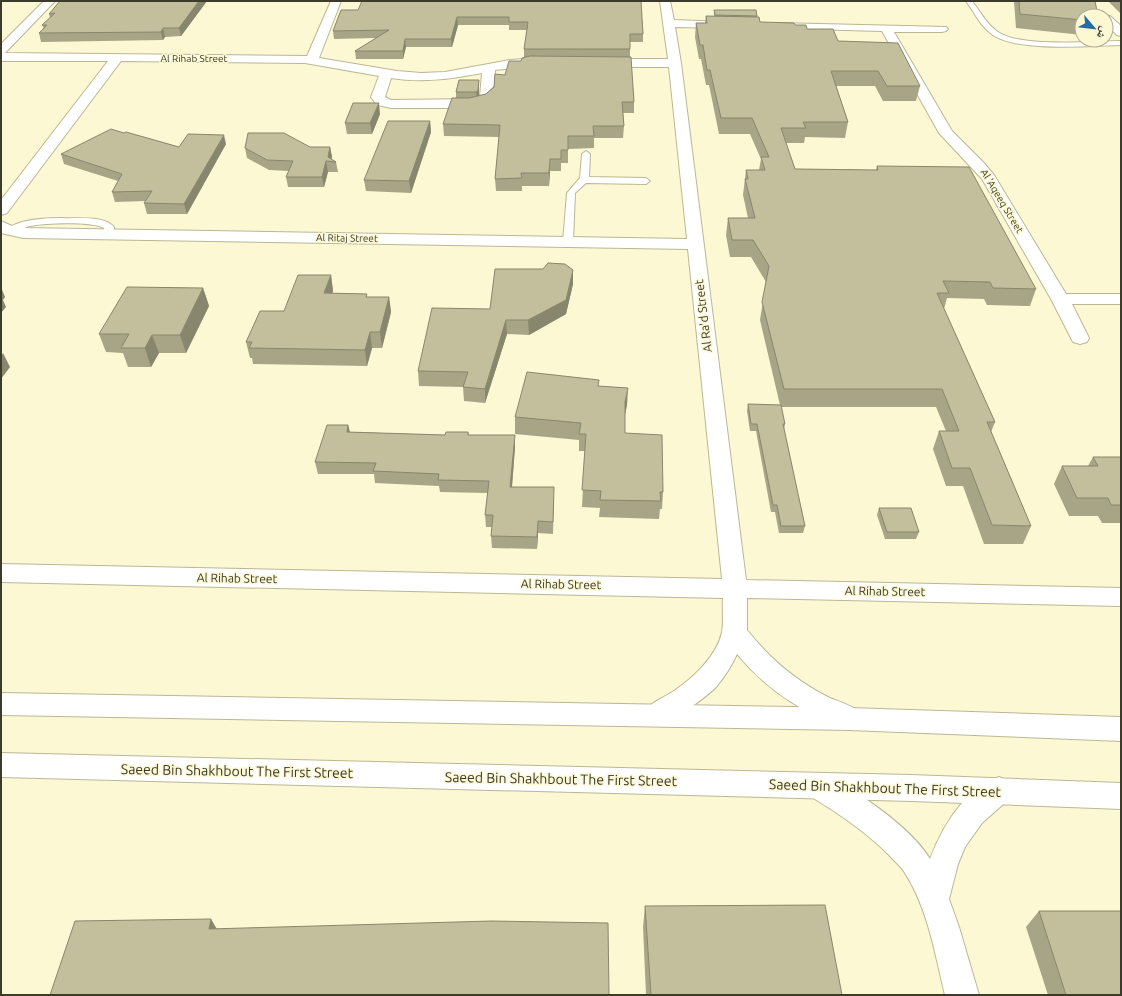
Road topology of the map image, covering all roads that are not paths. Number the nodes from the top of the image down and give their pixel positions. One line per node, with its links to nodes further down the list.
1 (50, 1): 11 (street)
2 (336, 1): 14 (street)
3 (665, 1): 5 (street, Al Ra'd Street)
4 (969, 1): 10 (lane)
5 (668, 24): 6 (street); 17 (street, Al Ra'd Street)
6 (738, 25)
7 (769, 26): 8 (street)
8 (886, 28): 9 (street); 27 (street, Al 'Aqeeq Street)
9 (942, 29)
10 (1121, 43)
11 (1, 50)
12 (1, 57): 13 (street, Al Rihab Street)
13 (116, 58): 14 (street, Al Rihab Street); 23 (street)
14 (312, 59): 19 (street, Al Rihab Street)
15 (548, 62): 18 (street, Al Rihab Street)
16 (588, 63): 17 (street)
17 (675, 63): 26 (street, Al Ra'd Street)
18 (489, 68): 19 (street, Al Rihab Street); 19 (street)
19 (386, 73)
20 (586, 154): 21 (lane)
21 (583, 180): 22 (lane); 25 (lane)
22 (646, 181)
23 (1, 210)
24 (5, 228): 25 (street, Al Ritaj Street)
25 (568, 242): 26 (street, Al Ritaj Street)
26 (695, 244): 31 (street, Al Ra'd Street)
27 (1060, 299): 28 (street); 29 (street, Al 'Aqeeq Street)
28 (1121, 299)
29 (1080, 338)
30 (1, 573): 31 (street, Al Rihab Street)
31 (735, 588): 32 (street, Al Rihab Street); 33 (street, Al Ra'd Street)
32 (1121, 597)
33 (734, 632): 35 (street, Al Ra'd Street); 36 (street)
34 (1, 704): 35 (street)
35 (656, 715): 36 (street)
36 (849, 719): 37 (street)
37 (1121, 729)
38 (1, 765): 39 (street, Saeed Bin Shakhbout The First Street)
39 (818, 786): 40 (street, Saeed Bin Shakhbout The First Street); 42 (street)
40 (999, 790): 41 (street, Saeed Bin Shakhbout The First Street); 42 (street)
41 (1121, 796)
42 (934, 898): 43 (street)
43 (962, 995)

